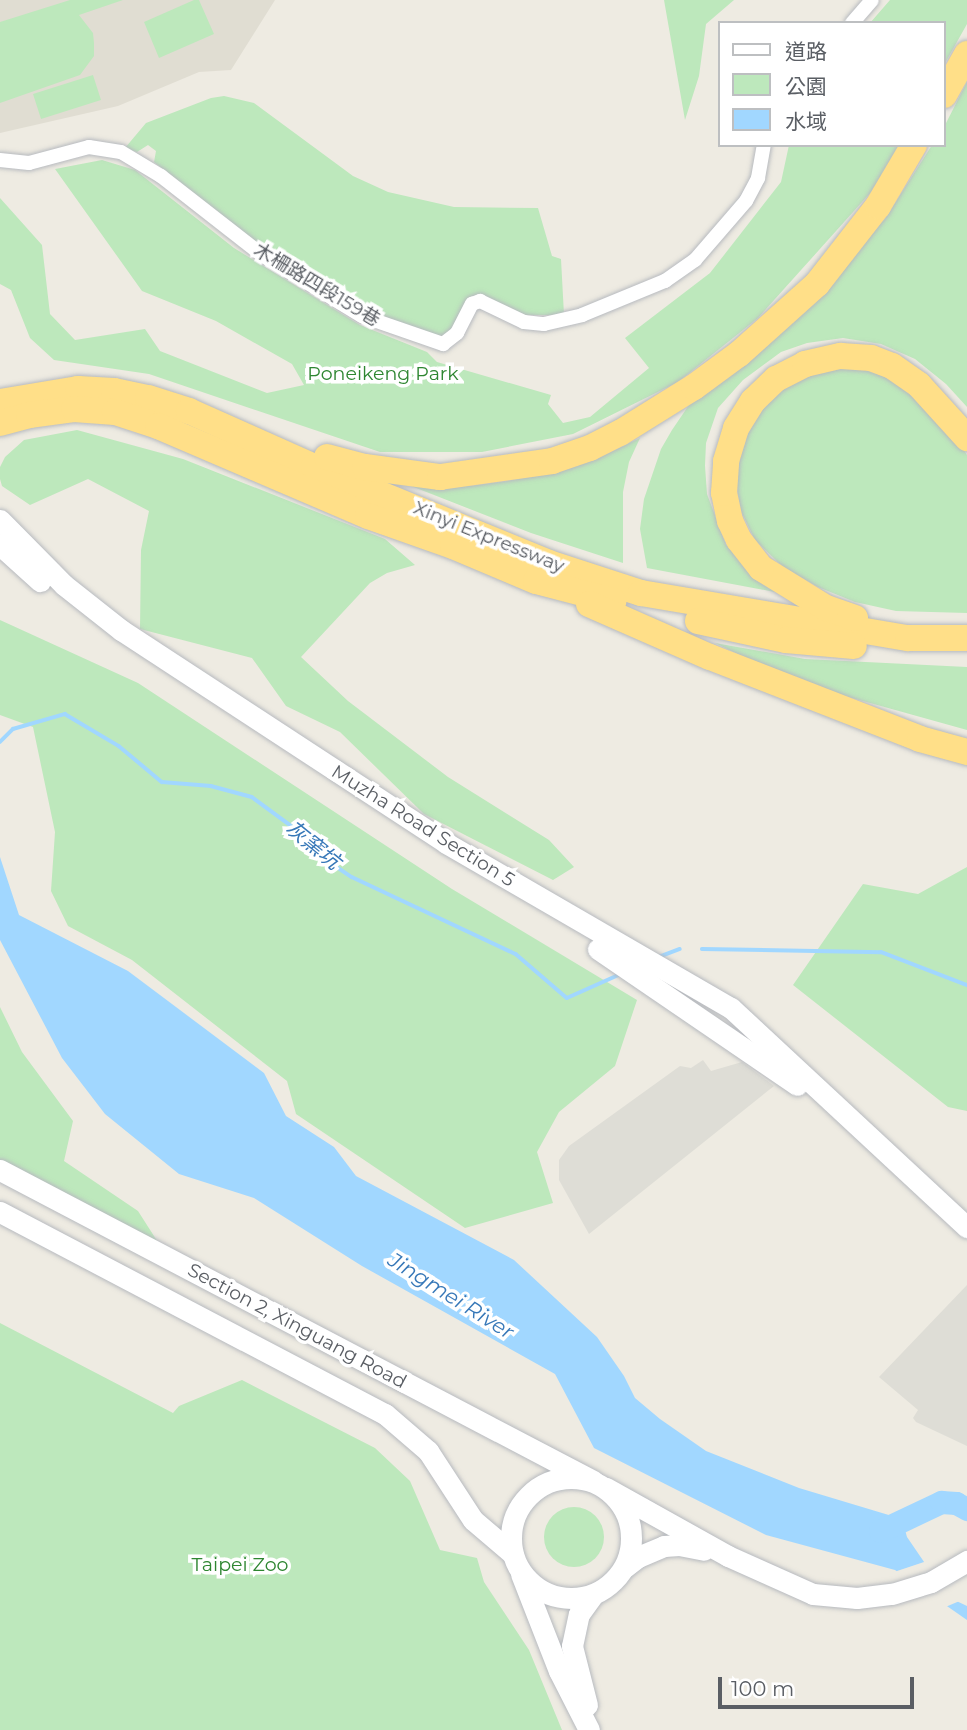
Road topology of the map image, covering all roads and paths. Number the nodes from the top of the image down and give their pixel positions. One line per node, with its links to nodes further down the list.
1 (872, 0): 2 (street)
2 (854, 21)
3 (967, 54): 4 (highway)
4 (946, 91)
5 (764, 147): 7 (street, 木柵路四段159巷)
6 (913, 147): 11 (highway)
7 (0, 160)
8 (0, 404): 9 (highway)
9 (27, 406): 10 (highway); 11 (highway, Xinyi Expressway); 12 (highway); 16 (highway, Xinyi Expressway)
10 (0, 424)
11 (234, 432): 17 (highway, Xinyi Expressway)
12 (0, 433)
13 (967, 438): 17 (highway)
14 (0, 520): 22 (street, Muzha Road Section 5)
15 (0, 545): 23 (street, Muzha Road Section 5)
16 (536, 581): 18 (highway, Xinyi Expressway); 19 (highway)
17 (967, 638)
18 (967, 654)
19 (920, 739): 20 (highway); 21 (highway)
20 (967, 752)
21 (967, 769)
22 (748, 1023): 23 (street); 24 (street, Muzha Road Section 5)
23 (725, 1035): 24 (street, Muzha Road Section 5)
24 (850, 1122): 27 (street, Muzha Road Section 5)
25 (0, 1170): 28 (street, Section 2, Xinguang Road)
26 (0, 1212): 30 (street, Section 2, Xinguang Road)
27 (967, 1227)
28 (600, 1485): 29 (street, Section 2, Xinguang Road); 30 (street); 32 (street)
29 (728, 1556): 31 (street, Section 2, Xinguang Road); 32 (street, Section 2, Xinguang Road)
30 (515, 1560): 33 (street); 34 (street, Section 2, Xinguang Road)
31 (967, 1561)
32 (625, 1567): 33 (street)
33 (593, 1595): 35 (street)
34 (589, 1730)
35 (595, 1730)

